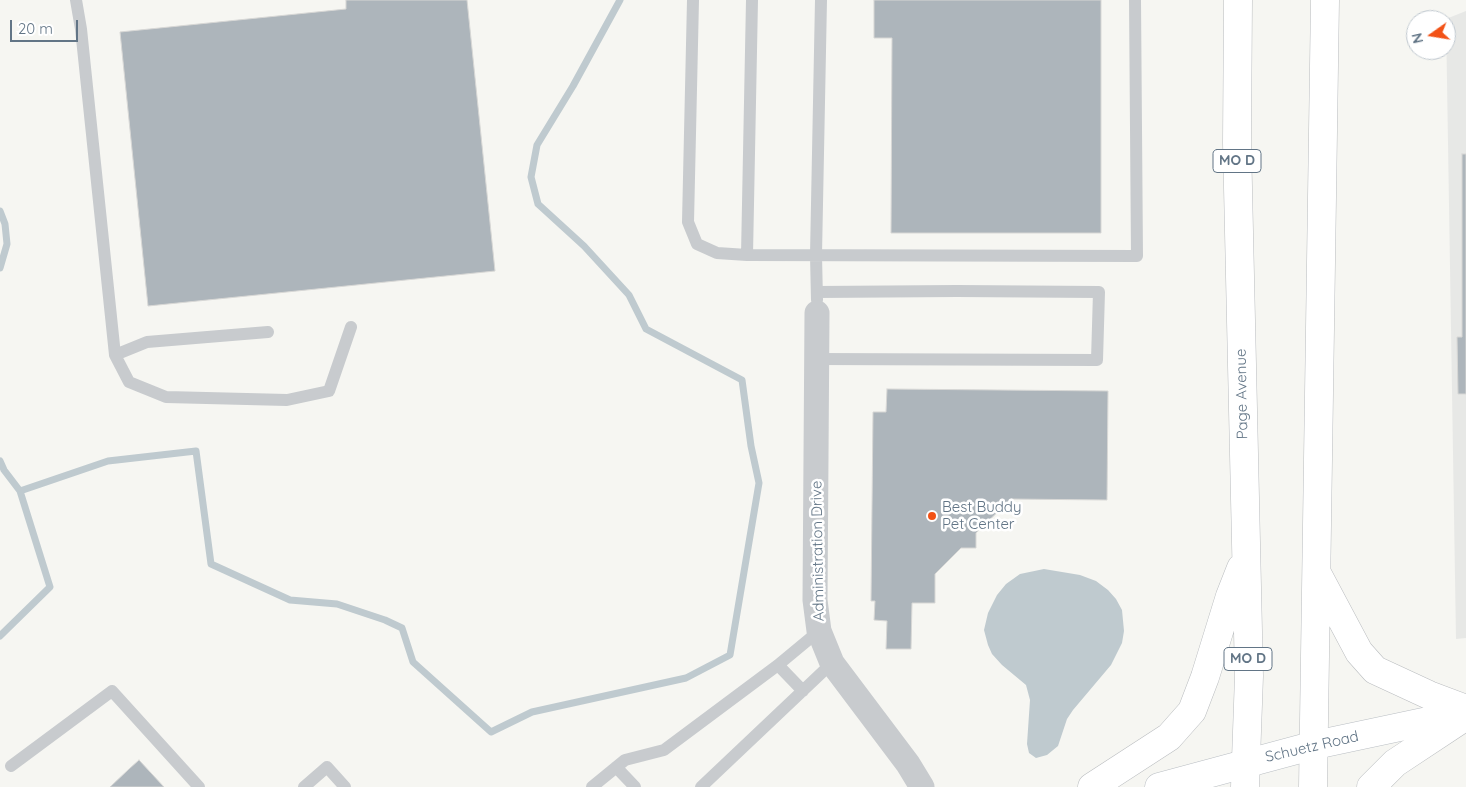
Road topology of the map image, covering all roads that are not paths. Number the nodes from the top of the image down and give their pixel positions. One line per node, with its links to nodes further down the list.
1 (76, 0): 13 (lane)
2 (693, 0): 8 (lane)
3 (752, 0): 8 (lane)
4 (821, 0): 9 (lane)
5 (1135, 0): 9 (lane)
6 (1238, 0): 15 (main road, Page Avenue / MO D)
7 (1325, 0): 16 (main road)
8 (747, 255): 9 (lane)
9 (816, 255): 10 (lane)
10 (817, 302): 14 (street, Administration Drive); 14 (lane)
11 (350, 327): 13 (lane)
12 (268, 332): 13 (lane)
13 (115, 355)
14 (817, 359): 17 (street, Administration Drive)
15 (1246, 555): 26 (main road, Page Avenue / MO D); 34 (main road)
16 (1317, 574): 21 (main road); 23 (main road)
17 (819, 631): 18 (street, Administration Drive); 19 (lane)
18 (832, 663): 20 (lane); 33 (street, Administration Drive)
19 (778, 665): 20 (lane); 25 (lane)
20 (803, 691): 32 (lane)
21 (1466, 709)
22 (1466, 715): 23 (main road, Schuetz Road); 37 (main road)
23 (1315, 745): 26 (main road, Schuetz Road); 36 (main road)
24 (11, 766): 27 (lane)
25 (616, 768): 30 (lane); 31 (lane)
26 (1246, 775): 35 (main road, Schuetz Road)
27 (199, 787)
28 (304, 787): 29 (lane)
29 (345, 787)
30 (592, 787)
31 (635, 787)
32 (701, 787)
33 (922, 787)
34 (1092, 787)
35 (1159, 787)
36 (1313, 787)
37 (1371, 787)

